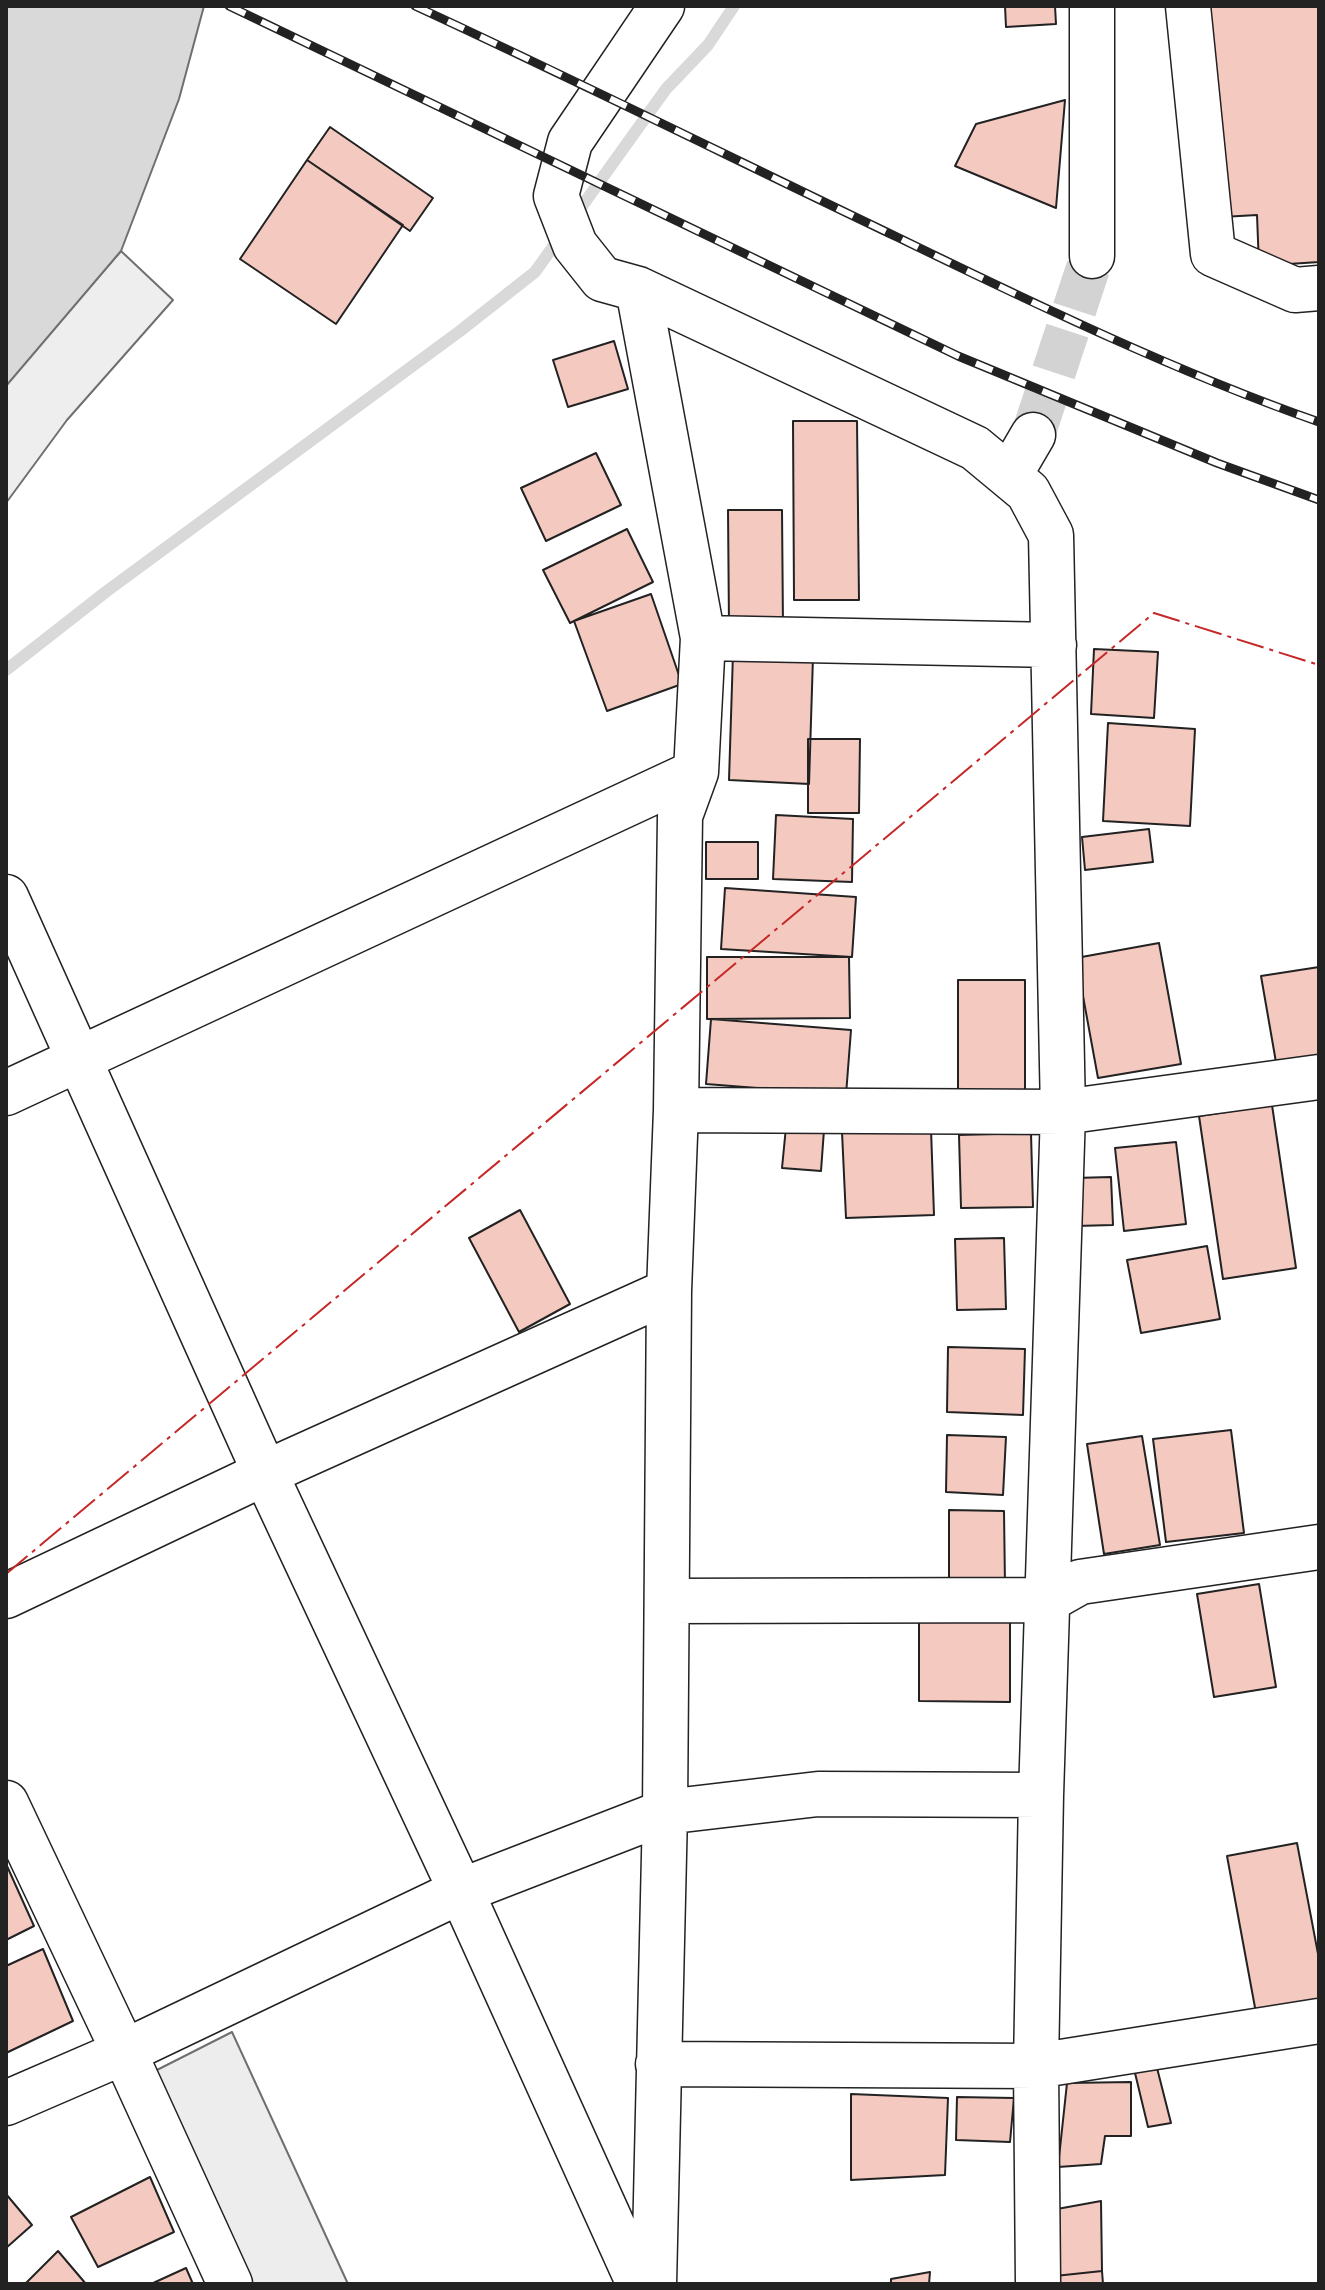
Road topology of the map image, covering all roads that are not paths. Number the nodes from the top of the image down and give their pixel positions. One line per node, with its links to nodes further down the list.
1 (662, 6): 6 (street)
2 (1092, 6): 4 (street)
3 (1188, 6): 5 (street)
4 (1092, 256)
5 (1319, 288)
6 (638, 289): 8 (street); 9 (street)
7 (1033, 435): 8 (street)
8 (1009, 476): 10 (street)
9 (703, 638): 10 (street); 11 (street)
10 (1054, 645): 17 (street)
11 (696, 772): 13 (street); 16 (street)
12 (6, 897): 13 (street)
13 (80, 1058): 15 (street); 19 (street)
14 (1319, 1077): 17 (street)
15 (6, 1093)
16 (676, 1110): 17 (street); 18 (street)
17 (1063, 1112): 22 (street)
18 (669, 1291): 19 (street); 23 (street)
19 (265, 1473): 21 (street); 27 (street)
20 (1319, 1547): 22 (street)
21 (6, 1596)
22 (1048, 1600): 23 (street); 24 (street)
23 (667, 1601): 26 (street)
24 (1041, 1795): 26 (street); 31 (street)
25 (6, 1803): 29 (street)
26 (665, 1812): 27 (street); 30 (street)
27 (461, 1891): 29 (street); 34 (street)
28 (1319, 2021): 31 (street)
29 (124, 2052): 32 (street); 33 (street)
30 (658, 2064): 31 (street); 35 (street)
31 (1036, 2066): 36 (street)
32 (6, 2103)
33 (230, 2284)
34 (639, 2284)
35 (654, 2284)
36 (1038, 2284)

